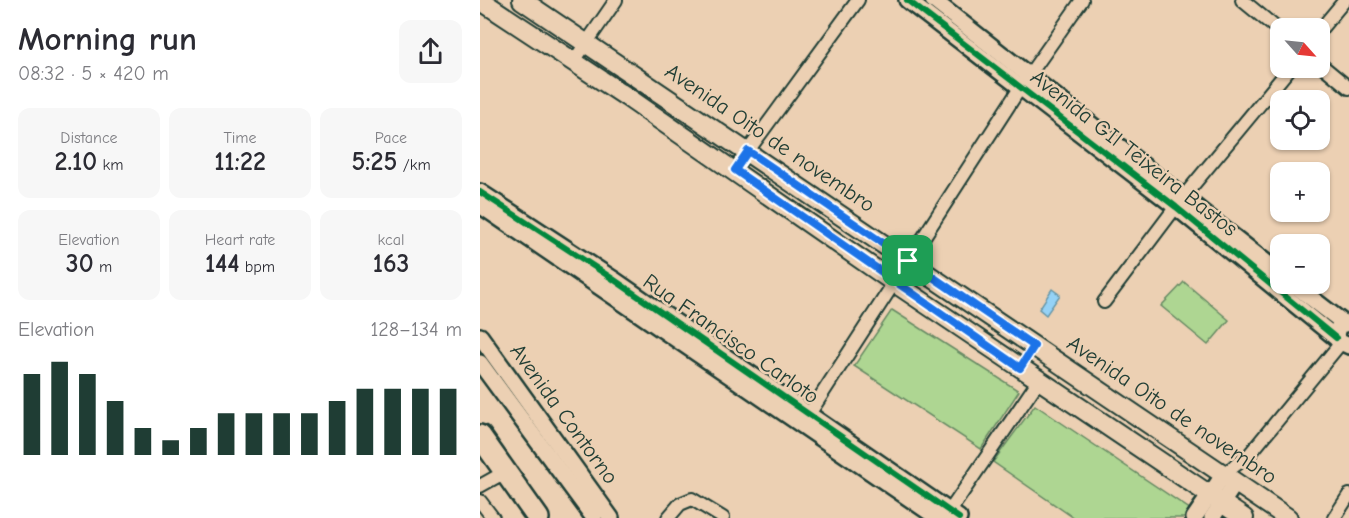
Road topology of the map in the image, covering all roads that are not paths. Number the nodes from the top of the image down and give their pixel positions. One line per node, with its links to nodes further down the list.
1 (480, 0): 13 (main road, Avenida Oito de novembro)
2 (522, 0): 12 (main road, Avenida Oito de novembro)
3 (616, 0): 12 (street)
4 (858, 0): 20 (street)
5 (907, 0): 17 (street, Avenida GIl Teixeira Bastos)
6 (933, 0): 17 (street, Avenida GIl Teixeira Bastos)
7 (1082, 0): 17 (street)
8 (1242, 0): 11 (street)
9 (1345, 0): 10 (street)
10 (1330, 18)
11 (1270, 23)
12 (586, 44): 13 (street); 15 (main road, Avenida Oito de novembro)
13 (574, 61): 19 (main road, Avenida Oito de novembro)
14 (1330, 72): 18 (street)
15 (640, 78): 19 (main road); 20 (main road, Avenida Oito de novembro)
16 (1282, 78): 24 (street)
17 (1025, 82): 24 (street, Avenida GIl Teixeira Bastos); 28 (street)
18 (1349, 88)
19 (627, 97): 21 (main road, Avenida Oito de novembro)
20 (748, 151): 21 (street); 23 (main road, Avenida Oito de novembro)
21 (735, 170): 26 (main road, Avenida Oito de novembro)
22 (480, 192): 27 (street, Rua Francisco Carloto)
23 (809, 193): 26 (main road); 28 (main road, Avenida Oito de novembro)
24 (1180, 202): 29 (street, Avenida GIl Teixeira Bastos); 32 (street); 35 (street, Avenida GIl Teixeira Bastos)
25 (480, 205): 27 (street, Rua Francisco Carloto)
26 (796, 214): 30 (main road, Avenida Oito de novembro)
27 (561, 253): 40 (street, Rua Francisco Carloto)
28 (908, 261): 30 (street); 36 (main road, Avenida Oito de novembro)
29 (1270, 266)
30 (895, 283): 38 (main road, Avenida Oito de novembro); 40 (street)
31 (1307, 294): 33 (street)
32 (1104, 302)
33 (1348, 324): 35 (street)
34 (480, 336): 52 (street, Avenida Contorno)
35 (1344, 345): 43 (street)
36 (1034, 346): 38 (main road); 43 (main road, Avenida Oito de novembro)
37 (480, 363): 51 (street, Avenida Contorno)
38 (1020, 368): 39 (main road, Avenida Oito de novembro)
39 (1039, 380): 47 (main road, Avenida Oito de novembro); 48 (street)
40 (806, 420): 48 (street, Rua Francisco Carloto)
41 (480, 436): 42 (highway)
42 (506, 472): 44 (street); 50 (highway)
43 (1230, 478): 47 (street); 57 (main road, Avenida Oito de novembro)
44 (480, 486)
45 (1349, 495): 58 (street)
46 (480, 501): 49 (street)
47 (1215, 506): 55 (street); 56 (main road, Avenida Oito de novembro)
48 (948, 516)
49 (493, 518)
50 (538, 518)
51 (594, 518)
52 (611, 518)
53 (668, 518): 54 (street)
54 (723, 518)
55 (1194, 518)
56 (1244, 518)
57 (1288, 518)
58 (1334, 518)

